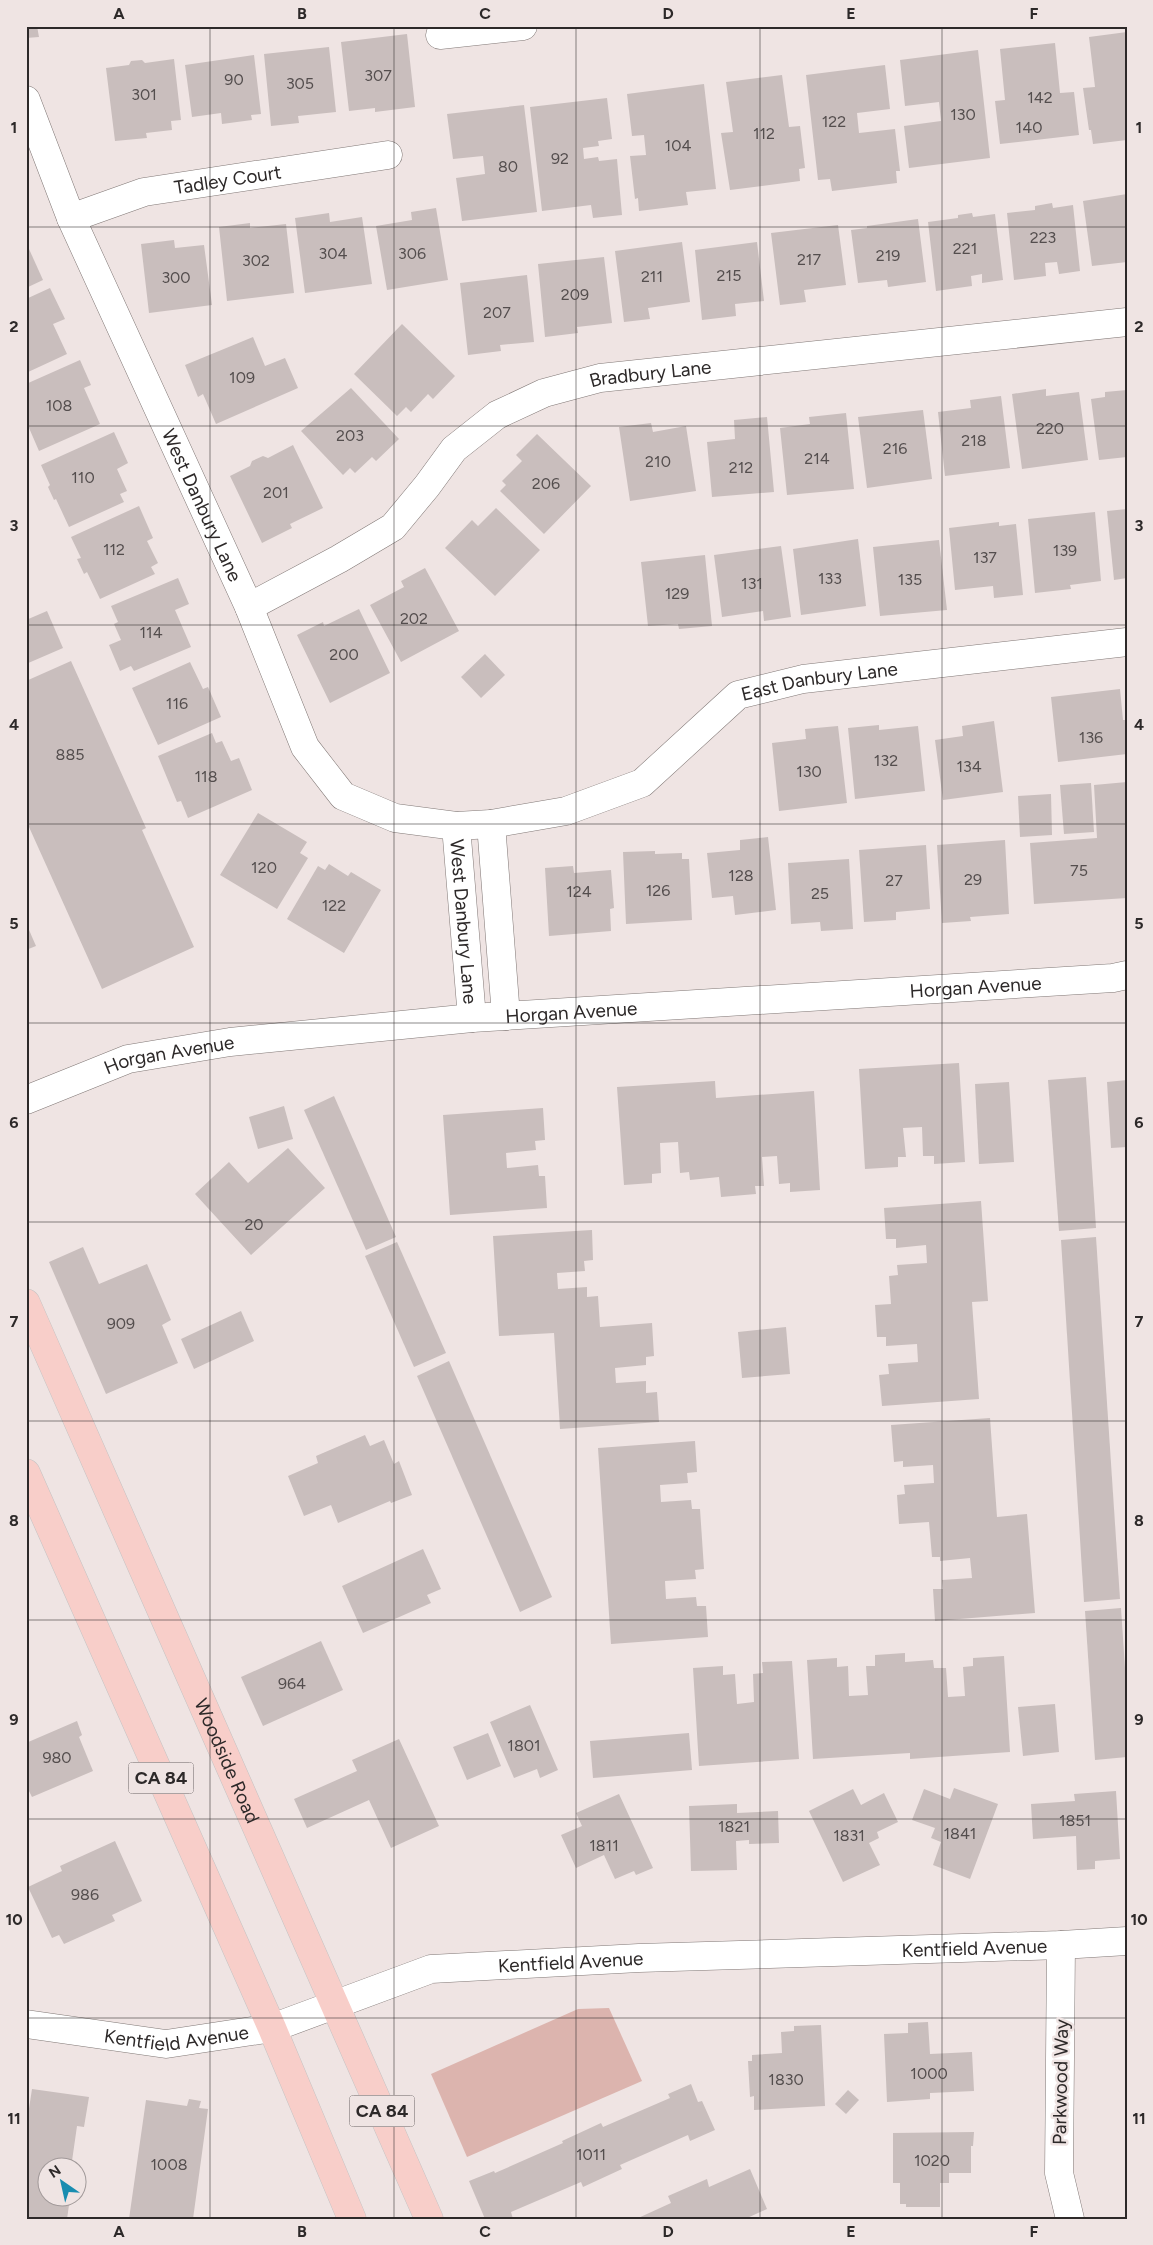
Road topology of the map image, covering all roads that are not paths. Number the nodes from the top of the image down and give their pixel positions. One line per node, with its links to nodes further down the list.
1 (523, 26): 2 (street)
2 (440, 36)
3 (26, 100): 5 (street, West Danbury Lane)
4 (388, 155): 5 (street, Tadley Court)
5 (71, 218): 7 (street, West Danbury Lane)
6 (1127, 322): 7 (street, Bradbury Lane)
7 (249, 607): 10 (street, West Danbury Lane)
8 (1127, 642): 9 (street, East Danbury Lane)
9 (490, 824): 10 (street, West Danbury Lane); 12 (street, West Danbury Lane)
10 (456, 826): 13 (street, West Danbury Lane)
11 (1127, 975): 12 (street, Horgan Avenue)
12 (506, 1016): 13 (street, Horgan Avenue)
13 (472, 1018): 14 (street, Horgan Avenue)
14 (26, 1100)
15 (26, 1303): 19 (main road, Woodside Road / CA 84)
16 (26, 1473): 21 (main road, CA 84)
17 (1127, 1941): 18 (street, Kentfield Avenue)
18 (1062, 1945): 19 (street, Kentfield Avenue); 24 (street, Parkwood Way)
19 (336, 2004): 21 (street, Kentfield Avenue); 23 (main road, Woodside Road / CA 84)
20 (26, 2024): 21 (street, Kentfield Avenue)
21 (272, 2028): 22 (main road, CA 84)
22 (352, 2219)
23 (429, 2219)
24 (1070, 2219)

